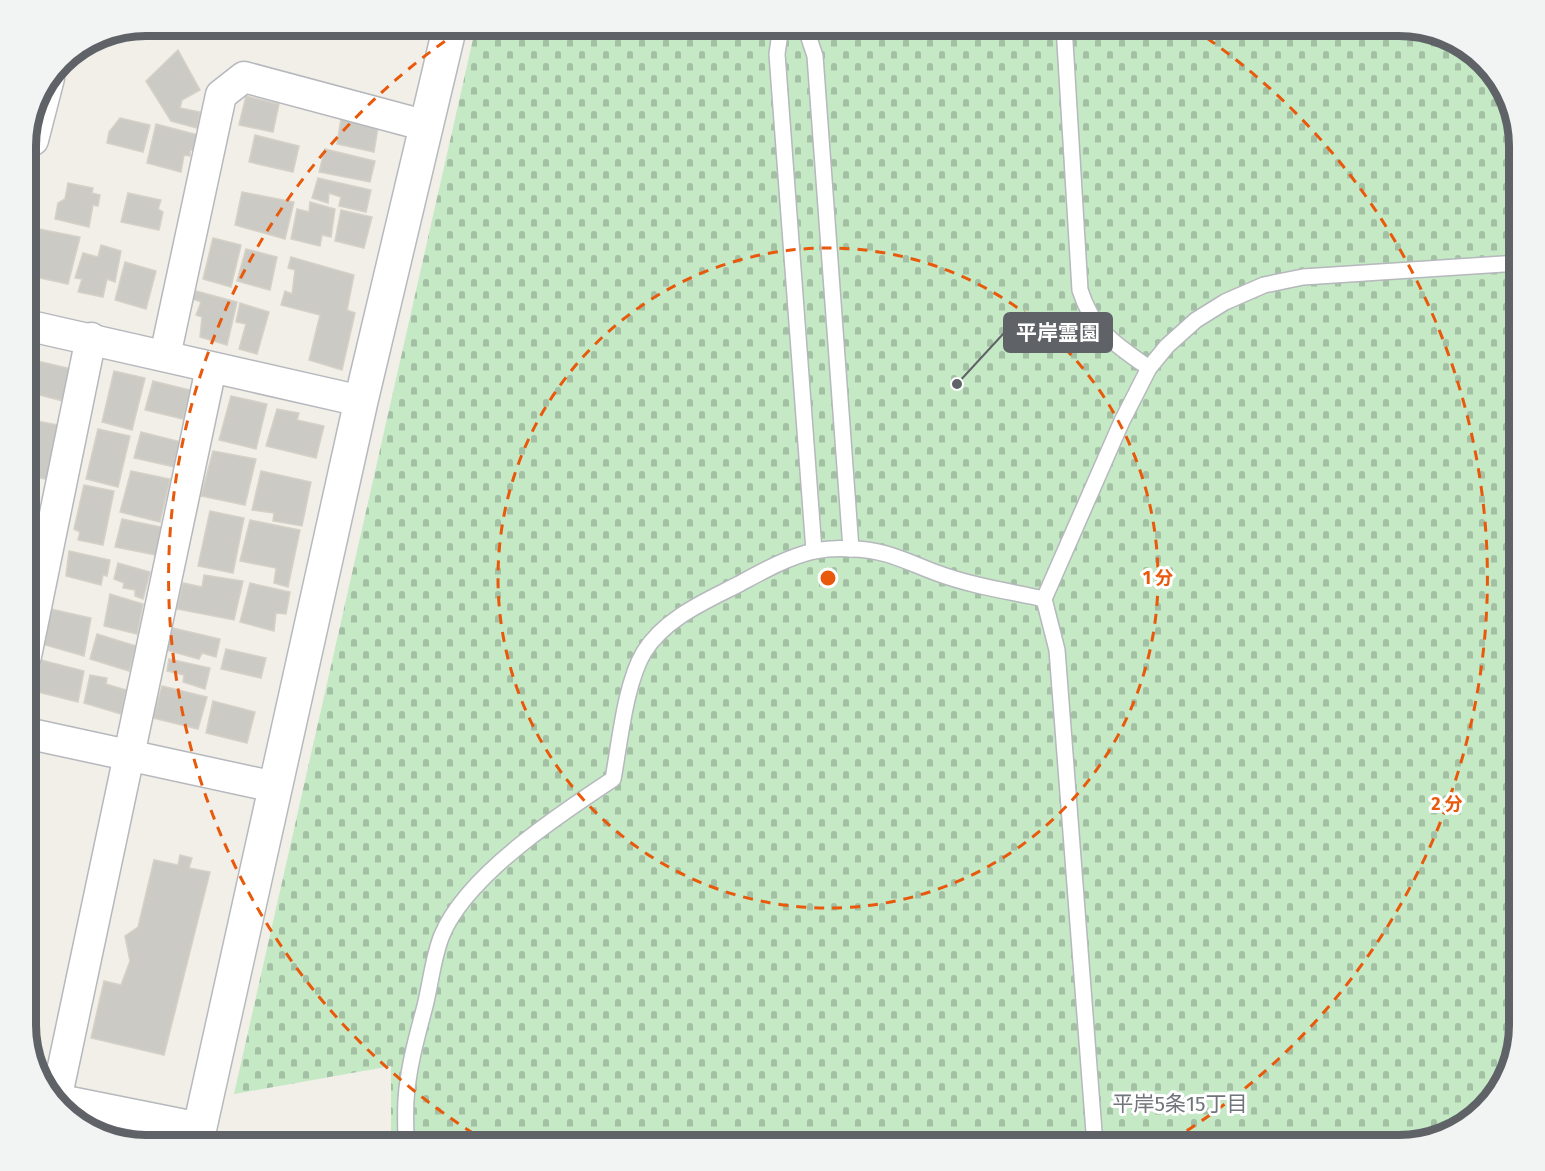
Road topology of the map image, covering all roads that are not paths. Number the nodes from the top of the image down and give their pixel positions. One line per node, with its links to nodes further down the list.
1 (448, 36): 5 (street)
2 (780, 36): 14 (lane)
3 (808, 36): 13 (lane)
4 (1065, 36): 11 (lane)
5 (427, 126): 9 (street); 12 (street)
6 (1509, 264): 11 (lane)
7 (36, 327): 8 (street)
8 (90, 339): 9 (street); 16 (street)
9 (165, 356): 10 (street)
10 (211, 368): 12 (street); 18 (street)
11 (1149, 368): 15 (lane)
12 (361, 401): 19 (street)
13 (851, 549): 14 (lane); 15 (lane)
14 (814, 551): 24 (lane)
15 (1044, 598): 25 (lane)
16 (36, 606)
17 (36, 735): 18 (street)
18 (128, 755): 19 (street); 20 (street)
19 (275, 787): 23 (street)
20 (57, 1089)
21 (67, 1102): 22 (street)
22 (190, 1135)
23 (198, 1135)
24 (406, 1135)
25 (1094, 1135)

